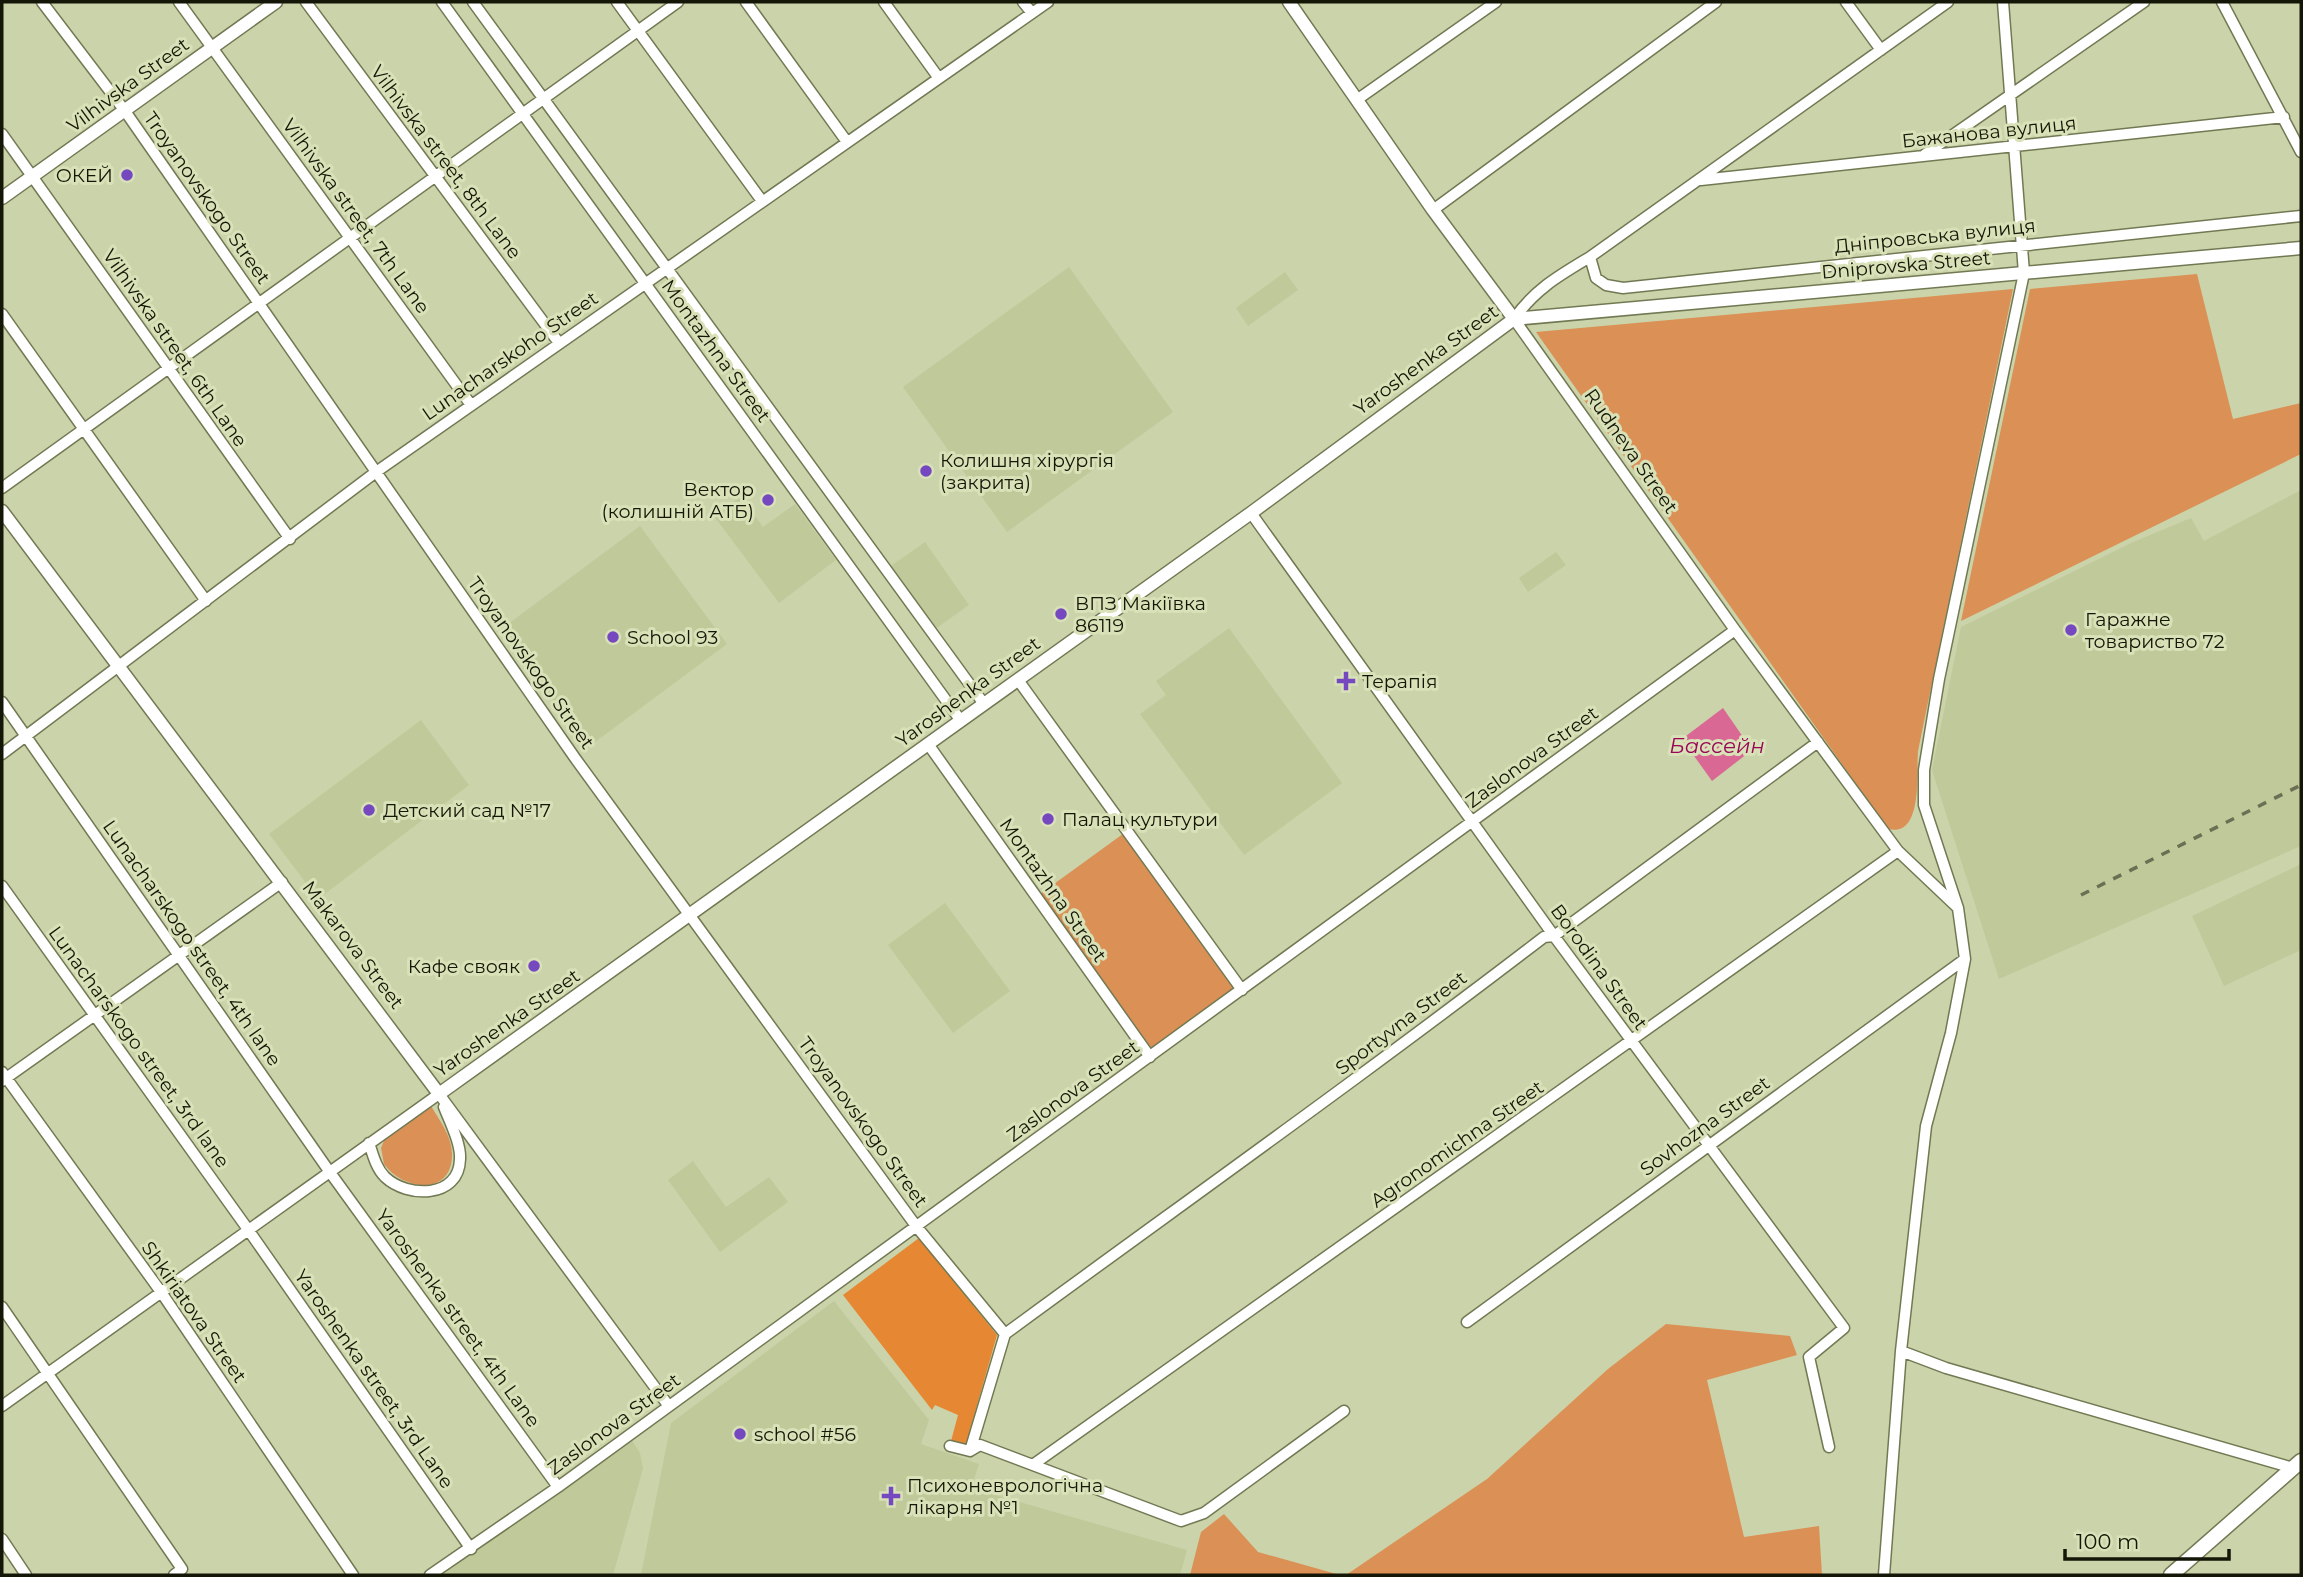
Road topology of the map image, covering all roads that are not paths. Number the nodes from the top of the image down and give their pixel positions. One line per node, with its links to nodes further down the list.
1 (42, 2): 29 (street, Troyanovskogo Street)
2 (179, 2): 23 (street, Vilhivska street, 7th Lane)
3 (276, 2): 23 (street, Vilhivska Street)
4 (306, 2): 38 (street, Vilhivska street, 8th Lane)
5 (442, 2): 30 (street, Montazhna Street)
6 (473, 2): 27 (street, Montazhna Street)
7 (617, 2): 22 (street)
8 (678, 2): 22 (street)
9 (746, 2): 33 (street)
10 (884, 2): 25 (street)
11 (1023, 2): 21 (street)
12 (1048, 2): 21 (street, Lunacharskoho Street)
13 (1289, 2): 28 (street, Rudneva Street)
14 (1496, 2): 28 (street)
15 (1716, 2): 42 (street)
16 (1846, 2): 24 (street)
17 (1948, 2): 24 (street, Yaroshenka Street)
18 (2003, 2): 26 (street)
19 (2144, 2): 26 (street)
20 (2222, 2): 31 (street)
21 (1032, 13): 25 (street, Lunacharskoho Street)
22 (638, 31): 27 (street); 41 (street)
23 (212, 48): 29 (street, Vilhivska Street); 44 (street, Vilhivska street, 7th Lane)
24 (1881, 50): 39 (street, Yaroshenka Street)
25 (939, 77): 33 (street, Lunacharskoho Street)
26 (2009, 94): 34 (street); 36 (street)
27 (543, 97): 30 (street); 48 (street, Montazhna Street)
28 (1358, 100): 42 (street, Rudneva Street)
29 (125, 111): 37 (street, Vilhivska Street); 51 (street, Troyanovskogo Street)
30 (523, 112): 38 (street); 50 (street, Montazhna Street)
31 (2284, 117): 34 (street, Бажанова вулиця); 35 (street)
32 (2, 134): 37 (street, Vilhivska street, 6th Lane)
33 (847, 142): 41 (street, Lunacharskoho Street)
34 (2013, 147): 36 (street, Бажанова вулиця); 45 (street)
35 (2301, 152)
36 (1922, 157): 39 (street, Бажанова вулиця)
37 (32, 176): 40 (street, Vilhivska Street); 55 (street, Vilhivska street, 6th Lane)
38 (436, 177): 44 (street); 54 (street, Vilhivska street, 8th Lane)
39 (1698, 180): 47 (street, Yaroshenka Street)
40 (2, 198)
41 (762, 201): 48 (street, Lunacharskoho Street)
42 (1433, 210): 53 (street, Rudneva Street)
43 (2301, 216): 45 (street, Дніпровська вулиця)
44 (351, 239): 51 (street); 56 (street, Vilhivska street, 7th Lane)
45 (2020, 244): 47 (street, Дніпровська вулиця); 49 (street)
46 (2301, 248): 49 (street, Dniprovska Street)
47 (1590, 257): 53 (street, Yaroshenka Street)
48 (667, 268): 50 (street, Lunacharskoho Street); 68 (street, Montazhna Street)
49 (2024, 273): 53 (street, Dniprovska Street); 78 (street)
50 (645, 282): 54 (street, Lunacharskoho Street); 69 (street, Montazhna Street)
51 (259, 304): 55 (street); 58 (street, Troyanovskogo Street)
52 (2, 314): 57 (street)
53 (1514, 319): 61 (street, Yaroshenka Street); 64 (street, Rudneva Street)
54 (559, 343): 56 (street, Lunacharskoho Street)
55 (167, 367): 57 (street); 62 (street, Vilhivska street, 6th Lane)
56 (471, 405): 58 (street, Lunacharskoho Street)
57 (81, 429): 59 (street); 63 (street)
58 (376, 472): 62 (street, Lunacharskoho Street); 79 (street, Troyanovskogo Street)
59 (2, 488)
60 (2, 510): 65 (street, Makarova Street)
61 (1251, 513): 66 (street, Yaroshenka Street); 74 (street, Borodina Street)
62 (290, 539): 63 (street, Lunacharskoho Street)
63 (206, 601): 65 (street, Lunacharskoho Street)
64 (1735, 630): 71 (street, Rudneva Street); 74 (street, Zaslonova Street)
65 (120, 666): 70 (street, Lunacharskoho Street); 76 (street, Makarova Street)
66 (1018, 680): 68 (street, Yaroshenka Street); 83 (street)
67 (2, 702): 70 (street, Lunacharskogo street, 4th lane)
68 (984, 705): 69 (street, Yaroshenka Street)
69 (961, 721): 72 (street, Yaroshenka Street)
70 (26, 736): 73 (street, Lunacharskoho Street); 81 (street, Lunacharskogo street, 4th lane)
71 (1818, 742): 75 (street, Rudneva Street); 80 (street, Sportyvna Street)
72 (928, 744): 79 (street, Yaroshenka Street); 86 (street, Montazhna Street)
73 (2, 754)
74 (1473, 821): 80 (street, Borodina Street); 83 (street, Zaslonova Street)
75 (1898, 850): 78 (street, Rudneva Street); 85 (street, Agronomichna Street)
76 (282, 881): 81 (street); 88 (street, Makarova Street)
77 (2, 886): 84 (street, Lunacharskogo street, 3rd lane)
78 (1958, 908): 82 (street)
79 (692, 915): 88 (street, Yaroshenka Street); 92 (street, Troyanovskogo Street)
80 (1554, 936): 85 (street, Borodina Street); 97 (street, Sportyvna Street)
81 (180, 956): 84 (street); 91 (street, Lunacharskogo street, 4th lane)
82 (1965, 959): 90 (street, Sovhozna Street); 98 (street)
83 (1242, 990): 86 (street, Zaslonova Street)
84 (93, 1014): 87 (street); 93 (street, Lunacharskogo street, 3rd lane)
85 (1632, 1042): 90 (street, Borodina Street); 106 (street, Agronomichna Street)
86 (1150, 1057): 92 (street, Zaslonova Street)
87 (3, 1077): 94 (street, Shkiriatova Street)
88 (439, 1094): 89 (street, Yaroshenka Street); 89 (street); 100 (street, Makarova Street)
89 (369, 1143): 91 (street, Yaroshenka Street)
90 (1708, 1146): 96 (street, Sovhozna Street); 104 (street, Borodina Street)
91 (328, 1171): 93 (street, Yaroshenka Street); 108 (street, Yaroshenka street, 4th Lane)
92 (916, 1226): 97 (street, Troyanovskogo Street); 100 (street, Zaslonova Street)
93 (247, 1228): 94 (street, Yaroshenka Street); 110 (street, Yaroshenka street, 3rd Lane)
94 (161, 1292): 99 (street, Yaroshenka Street); 113 (street, Shkiriatova Street)
95 (2, 1307): 99 (street)
96 (1466, 1322)
97 (1005, 1334): 105 (street)
98 (1902, 1351): 107 (street); 115 (street)
99 (48, 1374): 101 (street, Yaroshenka Street); 111 (street)
100 (668, 1405): 108 (street, Zaslonova Street)
101 (2, 1406)
102 (1344, 1411): 106 (street)
103 (950, 1446): 105 (street)
104 (1829, 1447)
105 (970, 1451): 106 (street)
106 (1034, 1464)
107 (2297, 1465): 116 (main road)
108 (558, 1487): 110 (street, Zaslonova Street)
109 (2, 1539): 112 (street)
110 (471, 1549): 114 (street, Zaslonova Street)
111 (178, 1572)
112 (26, 1575)
113 (352, 1575)
114 (430, 1575)
115 (1884, 1575)
116 (2171, 1575)

